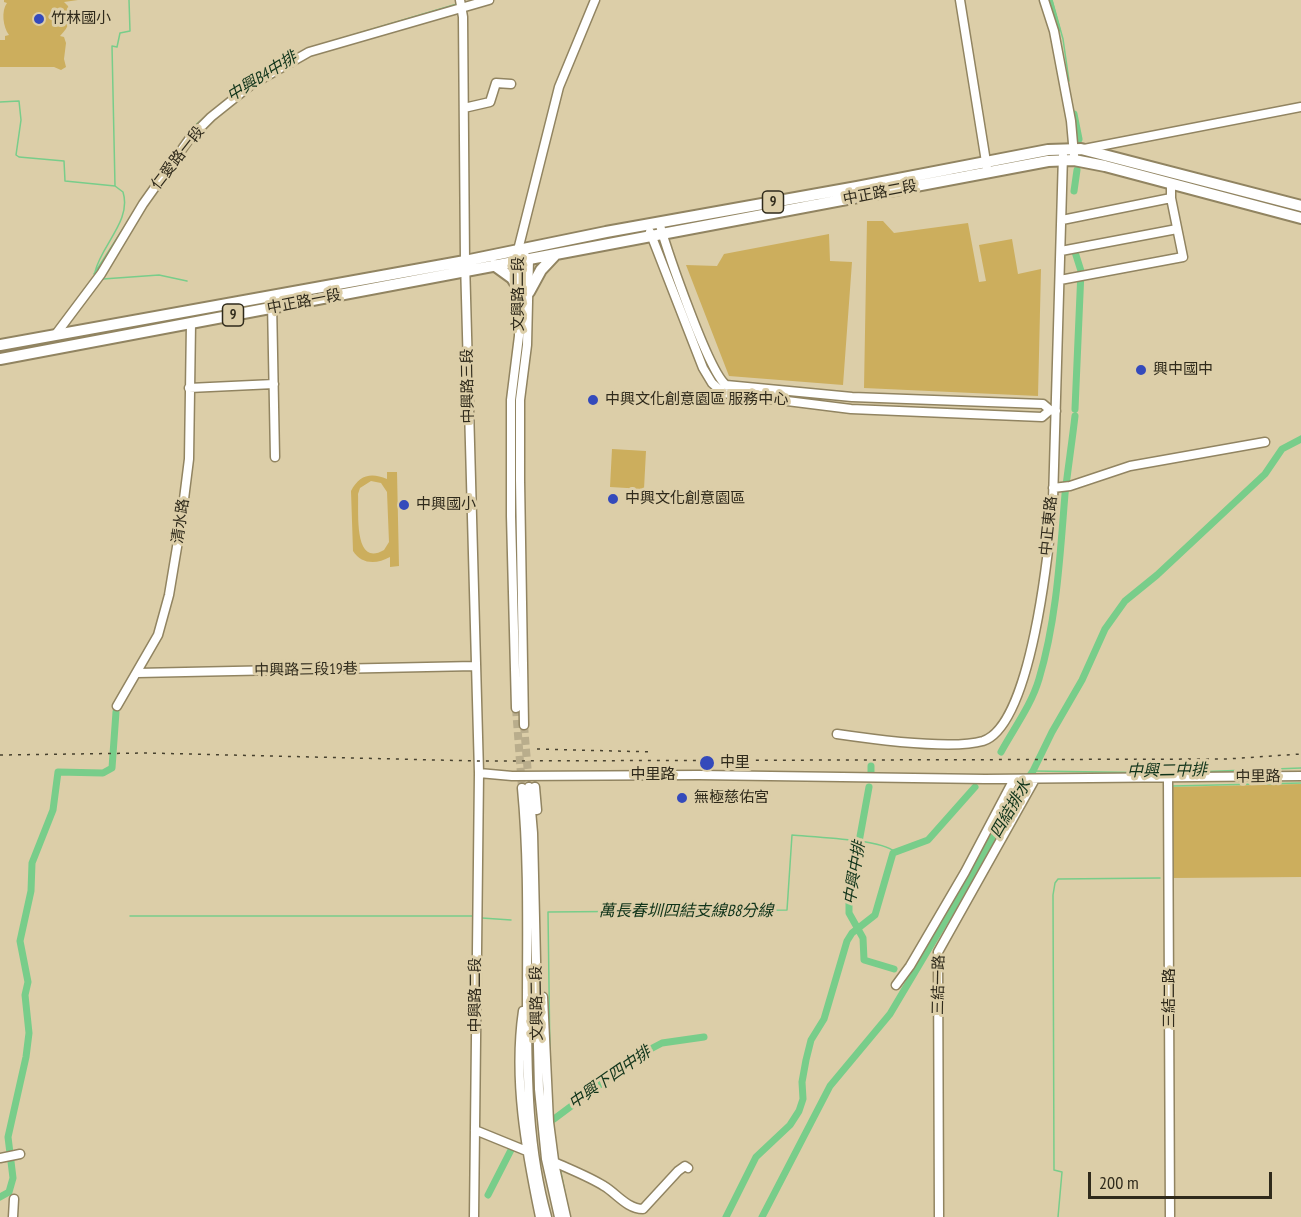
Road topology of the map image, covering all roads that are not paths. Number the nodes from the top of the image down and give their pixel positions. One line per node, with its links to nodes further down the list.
1 (489, 0): 5 (street, 仁愛路一段)
2 (595, 0): 22 (street, 文興路二段)
3 (960, 0): 10 (street)
4 (1044, 0): 9 (street, 中正東路)
5 (461, 4): 8 (street, 中興路三段); 30 (street, 仁愛路一段)
6 (511, 84): 8 (street)
7 (1301, 106): 9 (street)
8 (464, 108): 24 (street, 中興路三段)
9 (1071, 154): 10 (main road, 中正路二段 / 9); 11 (main road, 中正路二段 / 9); 13 (main road, 中正路二段 / 9); 15 (street, 中正東路)
10 (987, 167): 16 (main road, 中正路二段 / 9); 18 (main road, 中正路二段 / 9)
11 (1171, 184): 12 (street); 14 (main road, 中正路二段 / 9)
12 (1170, 198): 15 (street); 17 (street)
13 (1301, 206)
14 (1297, 217)
15 (1062, 220): 20 (street, 中正東路)
16 (654, 223): 18 (street); 19 (street); 22 (main road, 中正路二段 / 9)
17 (1177, 229): 20 (street); 25 (street)
18 (662, 234): 19 (main road, 中正路二段 / 9); 35 (street)
19 (651, 236): 21 (main road, 中正路二段 / 9); 35 (street)
20 (1061, 251): 25 (street, 中正東路)
21 (556, 254): 22 (main road, 中正路二段 / 9); 26 (main road)
22 (523, 257): 23 (main road, 中正路二段 / 9); 24 (main road, 中正路二段 / 9); 26 (street, 文興路二段)
23 (494, 265): 24 (main road, 中正路二段 / 9); 26 (main road)
24 (465, 266): 27 (main road, 中正路一段 / 9); 28 (main road, 中正路一段 / 9); 39 (street, 中興路三段)
25 (1060, 280): 35 (street, 中正東路)
26 (525, 291): 42 (street, 文興路二段); 43 (street, 文興路二段)
27 (271, 296): 28 (street); 30 (main road, 中正路一段 / 9)
28 (274, 308): 29 (main road, 中正路一段 / 9); 33 (street)
29 (190, 323): 32 (main road, 中正路一段 / 9); 34 (street, 清水路)
30 (56, 334): 31 (main road, 中正路一段 / 9)
31 (0, 345)
32 (0, 359)
33 (274, 384): 34 (street); 37 (street)
34 (189, 388): 40 (street, 清水路)
35 (1053, 411): 38 (street, 中正東路)
36 (1265, 442): 38 (street)
37 (275, 457)
38 (1053, 488): 44 (street, 中正東路)
39 (475, 666): 40 (street, 中興路三段19巷); 45 (street, 中興路三段)
40 (137, 673): 41 (street, 清水路)
41 (117, 706)
42 (516, 708)
43 (524, 725)
44 (837, 734)
45 (479, 773): 48 (street, 中里路); 51 (street, 中興路二段)
46 (1301, 776): 47 (street, 中里路)
47 (1168, 778): 49 (street, 中里路); 65 (street, 三結二路)
48 (1014, 779): 49 (street, 中里路); 50 (street)
49 (1035, 779): 64 (street, 三結一路)
50 (896, 985)
51 (475, 1130): 52 (street); 59 (street, 中興路二段)
52 (530, 1152): 55 (street); 55 (street, 文興路二段); 60 (street, 文興路二段); 61 (street, 文興路二段)
53 (20, 1154): 54 (street)
54 (0, 1158)
55 (550, 1160): 56 (street); 62 (street, 文興路二段); 63 (street, 文興路二段)
56 (688, 1168)
57 (14, 1199): 58 (street)
58 (13, 1217)
59 (474, 1217)
60 (540, 1217)
61 (547, 1217)
62 (559, 1217)
63 (566, 1217)
64 (939, 1217)
65 (1170, 1217)

